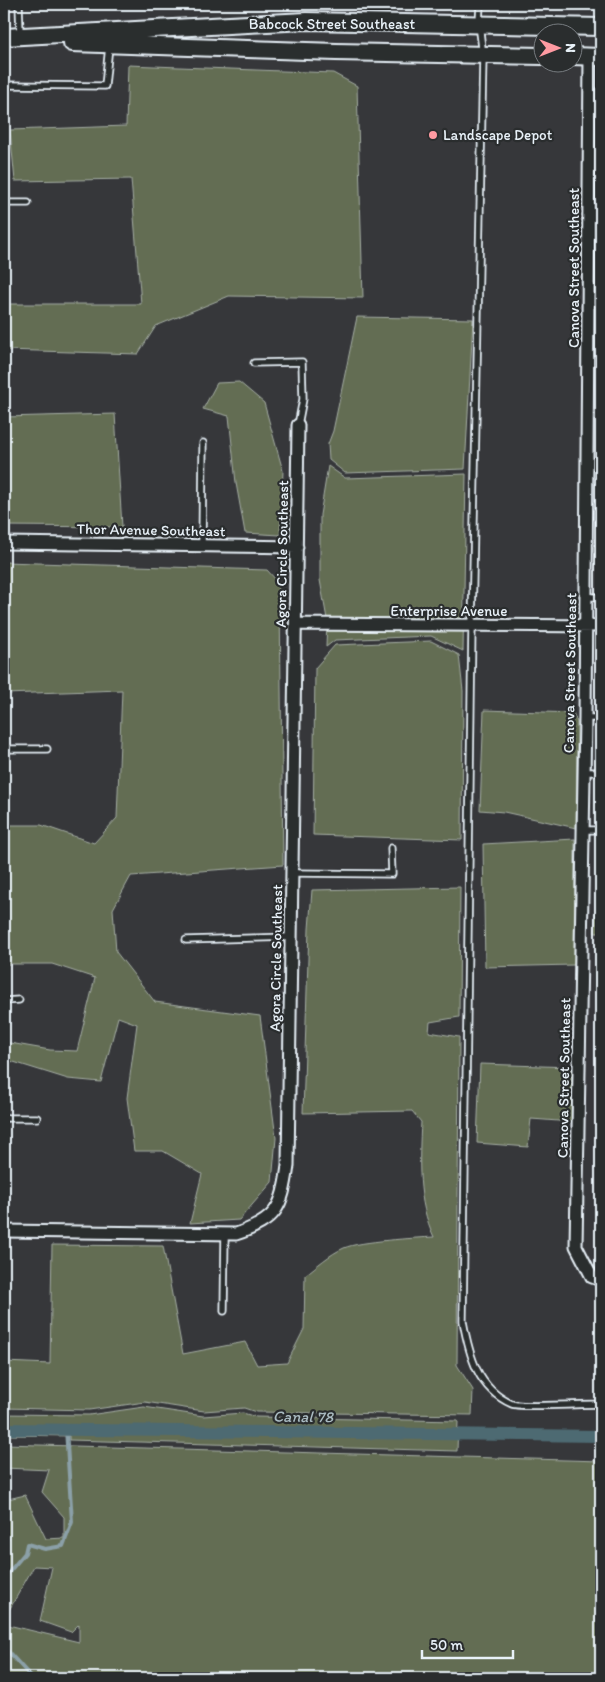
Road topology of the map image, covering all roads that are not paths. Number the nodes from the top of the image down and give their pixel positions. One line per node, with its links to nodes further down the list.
1 (19, 4): 5 (lane)
2 (480, 4): 3 (lane)
3 (479, 24): 4 (main road, Babcock Street Southeast); 5 (main road, Babcock Street Southeast); 7 (lane)
4 (601, 27)
5 (9, 38): 6 (main road, Babcock Street Southeast)
6 (109, 44): 7 (main road, Babcock Street Southeast); 11 (lane)
7 (483, 56): 8 (main road, Babcock Street Southeast); 23 (lane)
8 (532, 56)
9 (582, 56): 10 (main road)
10 (596, 57): 20 (street, Canova Street Southeast)
11 (4, 85)
12 (4, 203): 13 (lane)
13 (28, 203)
14 (254, 363): 15 (lane)
15 (298, 425): 19 (street, Agora Circle Southeast)
16 (204, 443): 18 (lane)
17 (4, 543): 18 (street, Thor Avenue Southeast)
18 (202, 546): 19 (street, Thor Avenue Southeast)
19 (297, 547): 22 (street, Agora Circle Southeast)
20 (586, 597): 21 (lane); 24 (street, Canova Street Southeast)
21 (601, 597)
22 (296, 624): 23 (street, Enterprise Avenue); 35 (street, Agora Circle Southeast)
23 (472, 626): 24 (street, Enterprise Avenue); 46 (lane)
24 (586, 626): 25 (street, Enterprise Avenue); 26 (street, Canova Street Southeast)
25 (601, 626)
26 (585, 718): 27 (lane); 30 (street, Canova Street Southeast)
27 (601, 718)
28 (4, 749): 29 (lane)
29 (47, 749)
30 (584, 772): 31 (lane); 32 (street, Canova Street Southeast)
31 (601, 772)
32 (583, 830): 33 (lane); 44 (street, Canova Street Southeast)
33 (601, 830)
34 (392, 848): 35 (lane)
35 (292, 873): 36 (street, Agora Circle Southeast)
36 (291, 937): 37 (lane); 43 (street, Agora Circle Southeast)
37 (186, 940)
38 (4, 1000): 39 (lane)
39 (18, 1000)
40 (4, 1118): 41 (lane)
41 (37, 1118)
42 (4, 1231): 43 (street, Agora Circle Southeast)
43 (224, 1234): 45 (lane)
44 (601, 1280)
45 (224, 1310)
46 (601, 1404)

